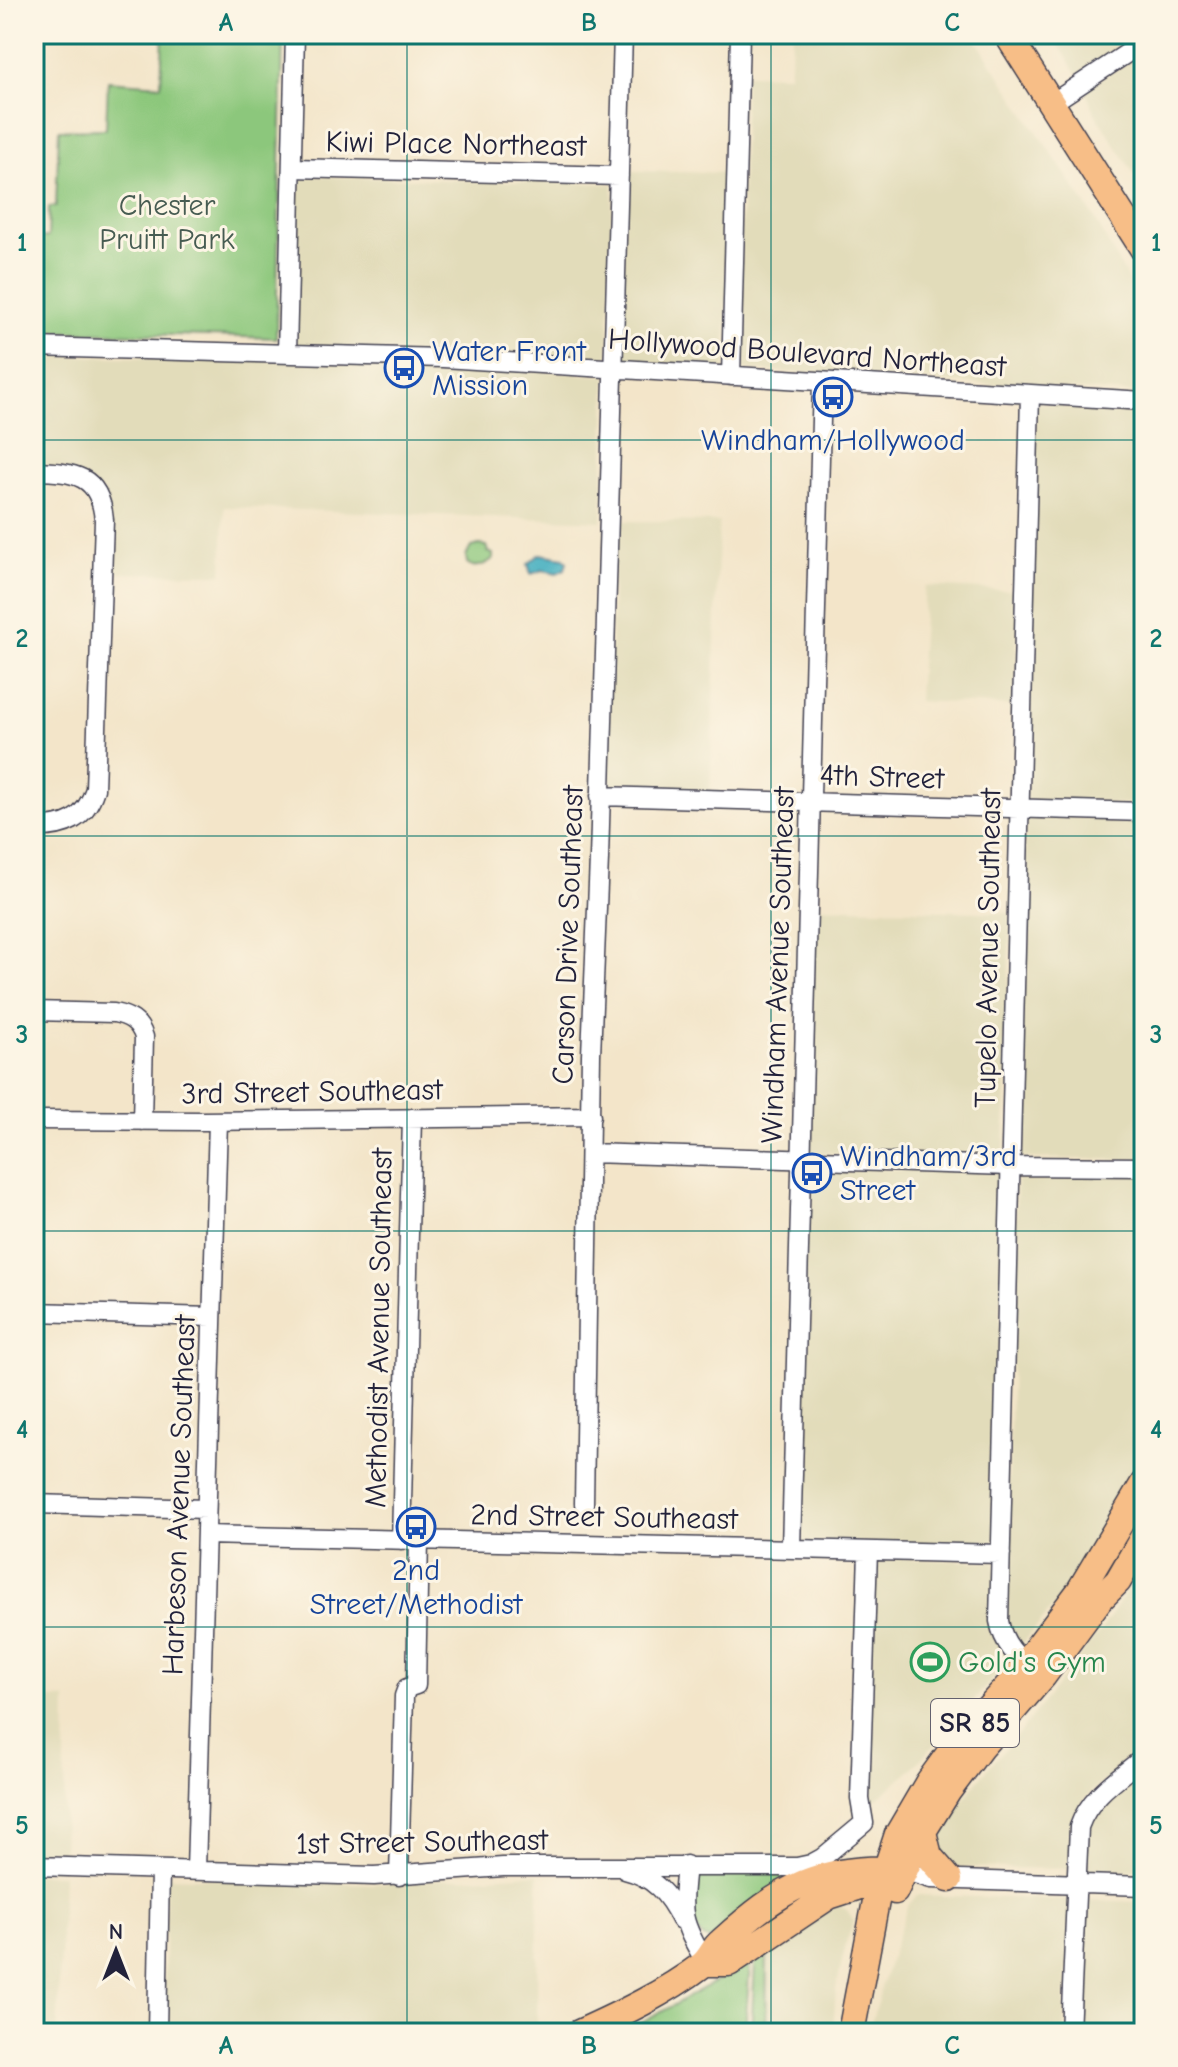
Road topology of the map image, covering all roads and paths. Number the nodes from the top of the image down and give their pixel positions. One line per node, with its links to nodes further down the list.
1 (295, 34): 7 (street)
2 (623, 34): 8 (street, Carson Drive Southeast)
3 (740, 34): 13 (street)
4 (1007, 34): 6 (highway)
5 (1144, 42): 6 (street)
6 (1052, 103): 9 (highway)
7 (292, 168): 8 (street, Kiwi Place Northeast); 11 (street)
8 (619, 176): 12 (street, Carson Drive Southeast)
9 (1144, 250)
10 (34, 347): 11 (street, Hollywood Boulevard Northeast)
11 (287, 353): 12 (street, Hollywood Boulevard Northeast)
12 (614, 369): 13 (street, Hollywood Boulevard Northeast); 18 (street, Carson Drive Southeast)
13 (731, 376): 14 (street, Hollywood Boulevard Northeast)
14 (822, 382): 15 (street, Hollywood Boulevard Northeast); 19 (street, Windham Avenue Southeast)
15 (1030, 395): 16 (street, Hollywood Boulevard Northeast); 20 (street, Tupelo Avenue Southeast)
16 (1144, 401)
17 (34, 471): 22 (street)
18 (600, 796): 19 (street, 4th Street); 24 (street, Carson Drive Southeast)
19 (811, 803): 20 (street, 4th Street); 30 (street, Windham Avenue Southeast)
20 (1019, 808): 21 (street, 4th Street); 31 (street, Tupelo Avenue Southeast)
21 (1144, 812)
22 (34, 827)
23 (34, 1011): 27 (street)
24 (591, 1116): 25 (street, 3rd Street Southeast); 29 (street, Carson Drive Southeast)
25 (412, 1118): 28 (street, 3rd Street Southeast); 41 (street, Methodist Avenue Southeast)
26 (34, 1120): 27 (street, 3rd Street Southeast)
27 (142, 1121): 28 (street, 3rd Street Southeast)
28 (218, 1121): 34 (street, Harbeson Avenue Southeast)
29 (590, 1153): 30 (street); 37 (street, Carson Drive Southeast)
30 (801, 1160): 31 (street); 42 (street, Windham Avenue Southeast)
31 (1010, 1166): 32 (street); 44 (street, Tupelo Avenue Southeast)
32 (1144, 1167)
33 (34, 1312): 34 (street)
34 (212, 1317): 38 (street, Harbeson Avenue Southeast)
35 (1144, 1483): 45 (highway, SR 85)
36 (34, 1504): 38 (street)
37 (584, 1504)
38 (206, 1509): 39 (street, Harbeson Avenue Southeast)
39 (206, 1535): 41 (street, 2nd Street Southeast); 52 (street, Harbeson Avenue Southeast)
40 (1144, 1536): 45 (highway, SR 85)
41 (410, 1540): 42 (street, 2nd Street Southeast); 53 (street, Methodist Avenue Southeast)
42 (791, 1549): 43 (street, 2nd Street Southeast)
43 (868, 1551): 44 (street, 2nd Street Southeast); 48 (street, 1st Street Southeast)
44 (1001, 1554): 45 (street, Tupelo Avenue Southeast)
45 (1034, 1670): 47 (highway, SR 85); 54 (highway, SR 85)
46 (1144, 1757): 56 (street)
47 (923, 1832): 54 (highway, SR 85); 55 (highway)
48 (686, 1865): 50 (street, 1st Street Southeast); 59 (street)
49 (34, 1866): 51 (street, 1st Street Southeast)
50 (618, 1868): 53 (street, 1st Street Southeast); 59 (street)
51 (160, 1870): 52 (street, 1st Street Southeast); 62 (street)
52 (196, 1870): 53 (street, 1st Street Southeast)
53 (399, 1876)
54 (891, 1878): 55 (street); 58 (highway); 60 (highway, SR 85); 61 (highway)
55 (940, 1879): 56 (street)
56 (1077, 1884): 57 (street); 65 (street)
57 (1144, 1886)
58 (829, 1896): 60 (highway); 61 (highway)
59 (685, 1927): 61 (street)
60 (871, 1936): 64 (highway, SR 85)
61 (706, 1963): 63 (highway)
62 (157, 2033)
63 (579, 2033)
64 (851, 2033)
65 (1070, 2033)

